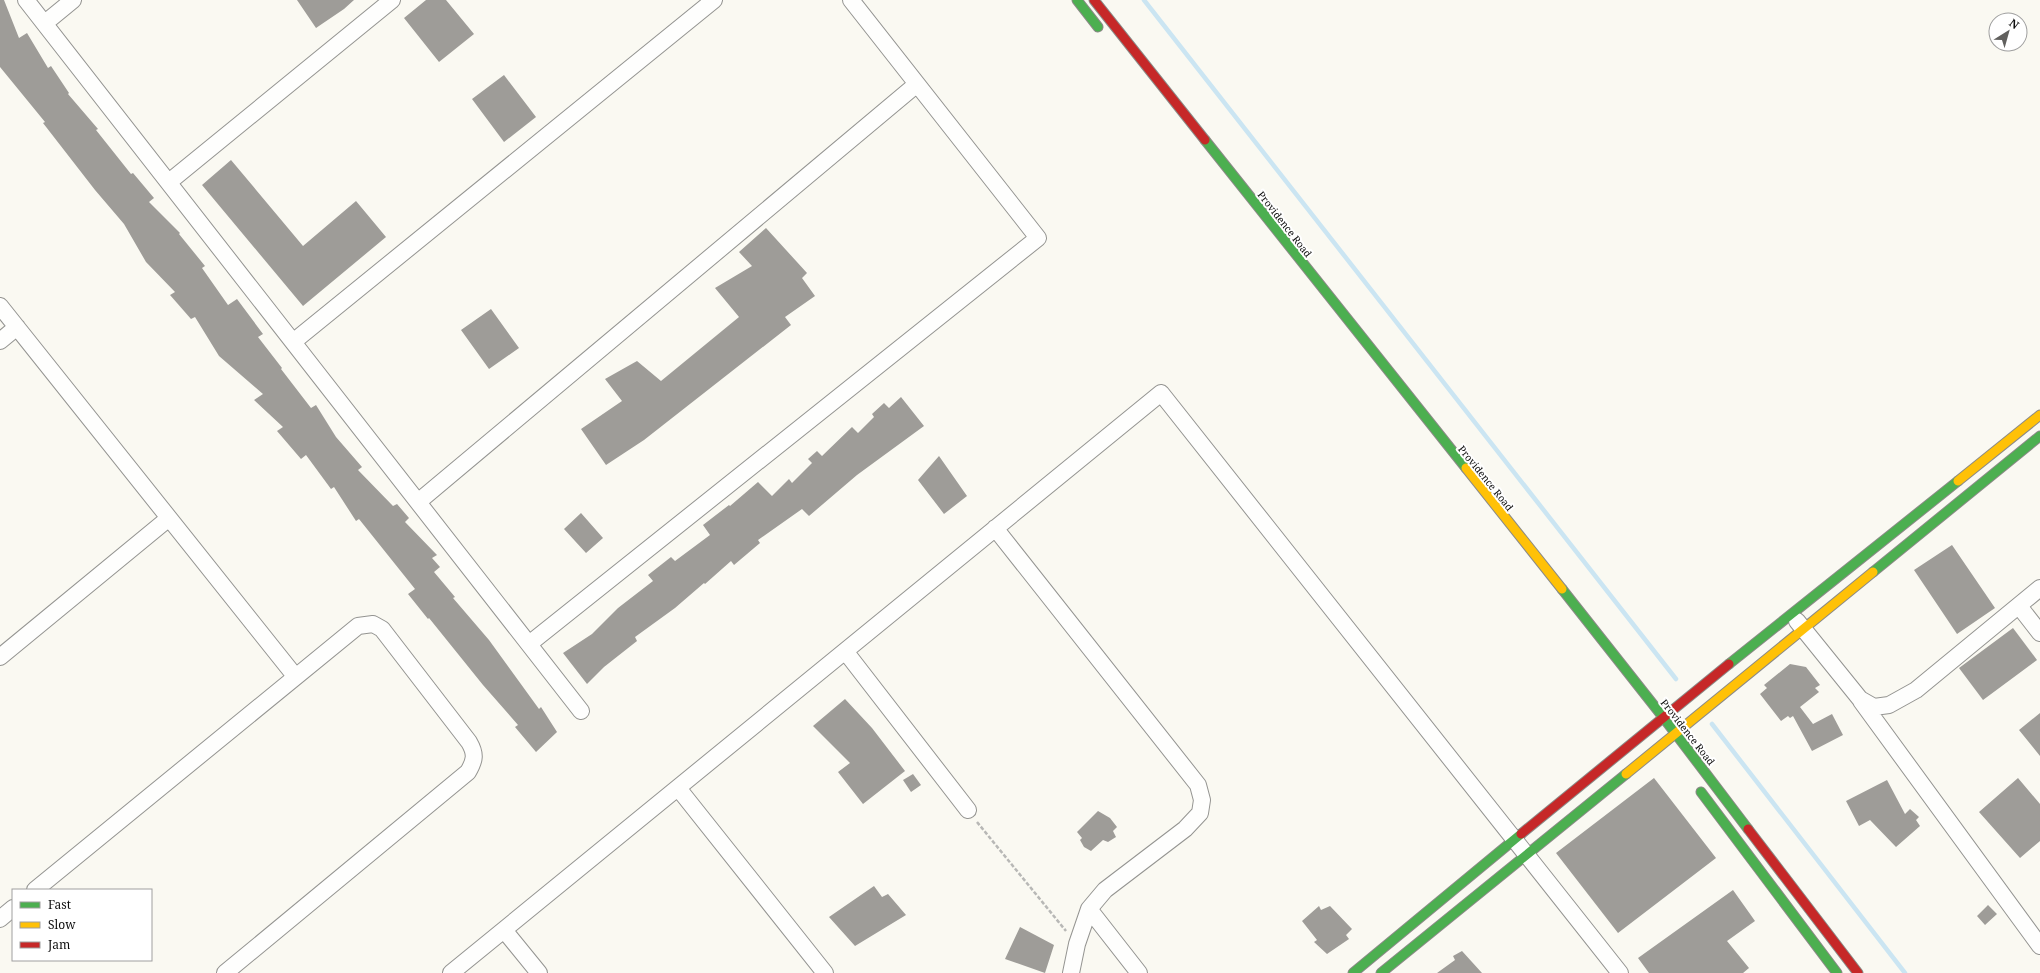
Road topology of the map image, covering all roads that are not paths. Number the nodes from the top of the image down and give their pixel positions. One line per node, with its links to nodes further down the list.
1 (26, 0): 8 (street)
2 (73, 0): 8 (street)
3 (392, 0): 11 (street)
4 (714, 0): 15 (street)
5 (850, 0): 10 (street)
6 (1076, 0): 9 (street)
7 (1094, 0): 32 (street, Providence Road)
8 (44, 23): 11 (street)
9 (1106, 38)
10 (917, 84): 18 (street); 26 (street)
11 (169, 182): 15 (street)
12 (0, 306): 13 (street)
13 (17, 327): 14 (street); 19 (street)
14 (0, 341)
15 (293, 342): 18 (street)
16 (2040, 414): 23 (street)
17 (2040, 436): 24 (street)
18 (418, 502): 26 (street)
19 (168, 518): 28 (street); 29 (street)
20 (995, 528): 27 (street); 38 (street); 42 (street)
21 (2040, 588): 22 (street)
22 (2019, 606): 25 (street); 30 (street)
23 (1793, 615): 24 (street); 32 (street)
24 (1803, 628): 30 (street); 33 (street)
25 (2040, 633)
26 (529, 644): 31 (street)
27 (845, 651): 36 (street); 37 (street)
28 (0, 657)
29 (295, 676): 40 (street); 46 (street)
30 (1860, 699): 45 (street)
31 (581, 711)
32 (1663, 717): 33 (street, Providence Road); 34 (street)
33 (1676, 734): 34 (street); 56 (street, Providence Road)
34 (1658, 735): 38 (street); 39 (street)
35 (1693, 782): 55 (street)
36 (678, 788): 44 (street); 49 (street)
37 (968, 810)
38 (1514, 841): 39 (street); 52 (street)
39 (1526, 855): 53 (street); 54 (street)
40 (36, 889)
41 (12, 909): 43 (street)
42 (1089, 909): 50 (street); 51 (street)
43 (0, 919)
44 (504, 930): 47 (street); 48 (street)
45 (2040, 946)
46 (224, 973)
47 (451, 973)
48 (539, 973)
49 (825, 973)
50 (1071, 973)
51 (1139, 973)
52 (1353, 973)
53 (1381, 973)
54 (1620, 973)
55 (1837, 973)
56 (1858, 973)

